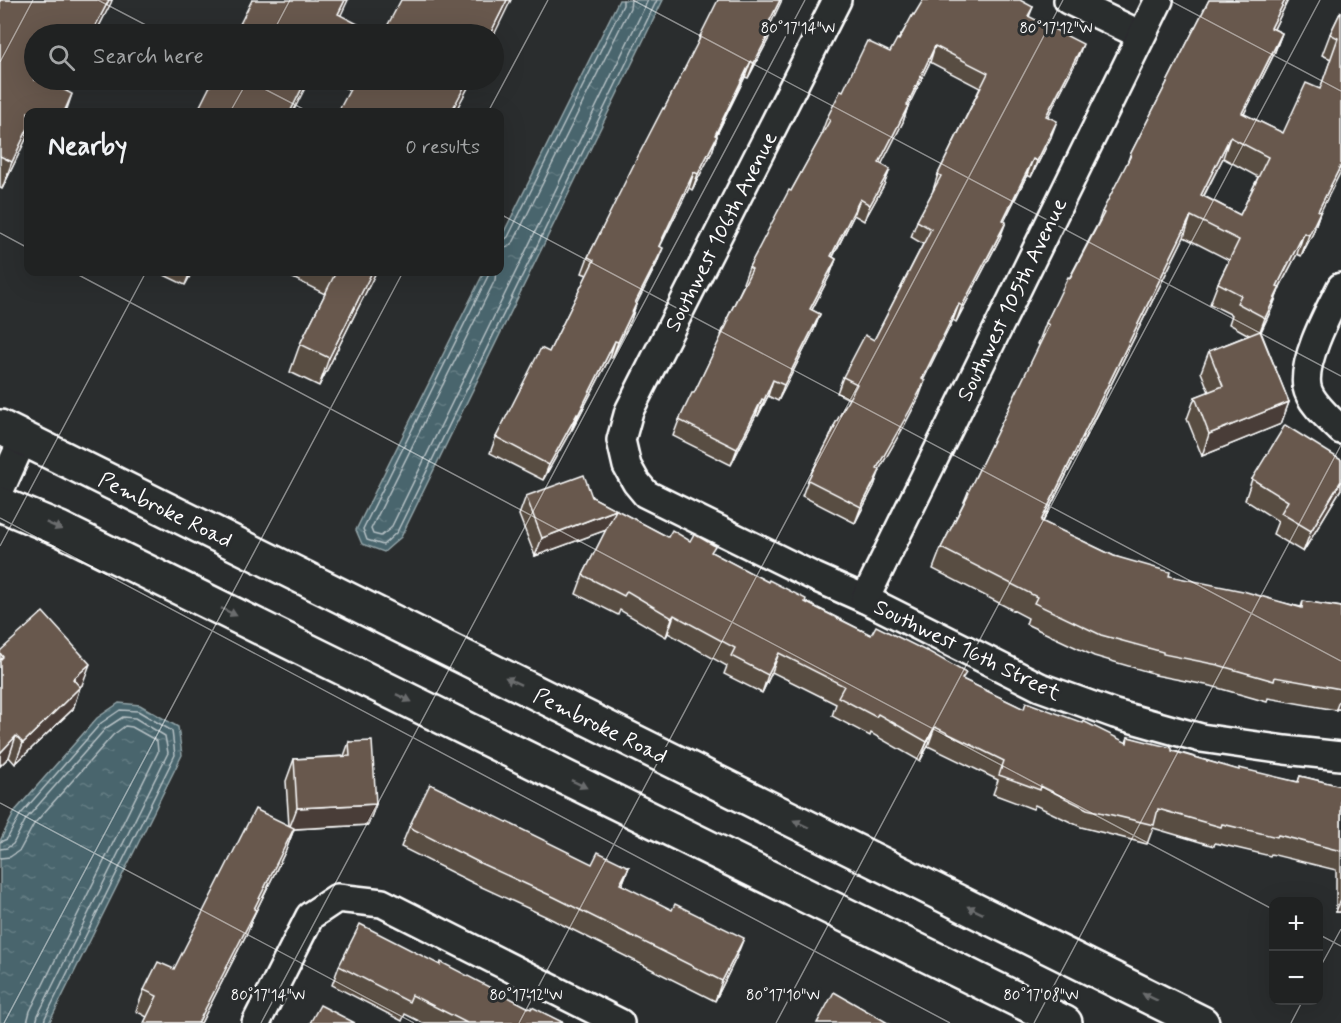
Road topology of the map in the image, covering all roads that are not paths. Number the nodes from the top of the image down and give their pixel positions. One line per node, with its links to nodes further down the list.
1 (837, 0): 8 (street, Southwest 106th Avenue)
2 (1068, 0): 4 (street)
3 (1159, 0): 4 (street, Southwest 105th Avenue)
4 (1141, 35): 11 (street, Southwest 105th Avenue)
5 (1341, 287): 6 (street)
6 (1341, 430)
7 (12, 433): 9 (street); 16 (main road, Pembroke Road, one-way to 7)
8 (627, 466): 11 (street, Southwest 16th Street)
9 (0, 490)
10 (0, 504): 15 (main road, one-way to 15)
11 (865, 599): 12 (street, Southwest 16th Street)
12 (1341, 756)
13 (256, 1023): 14 (street)
14 (620, 1023)
15 (1065, 1023)
16 (1202, 1023)

